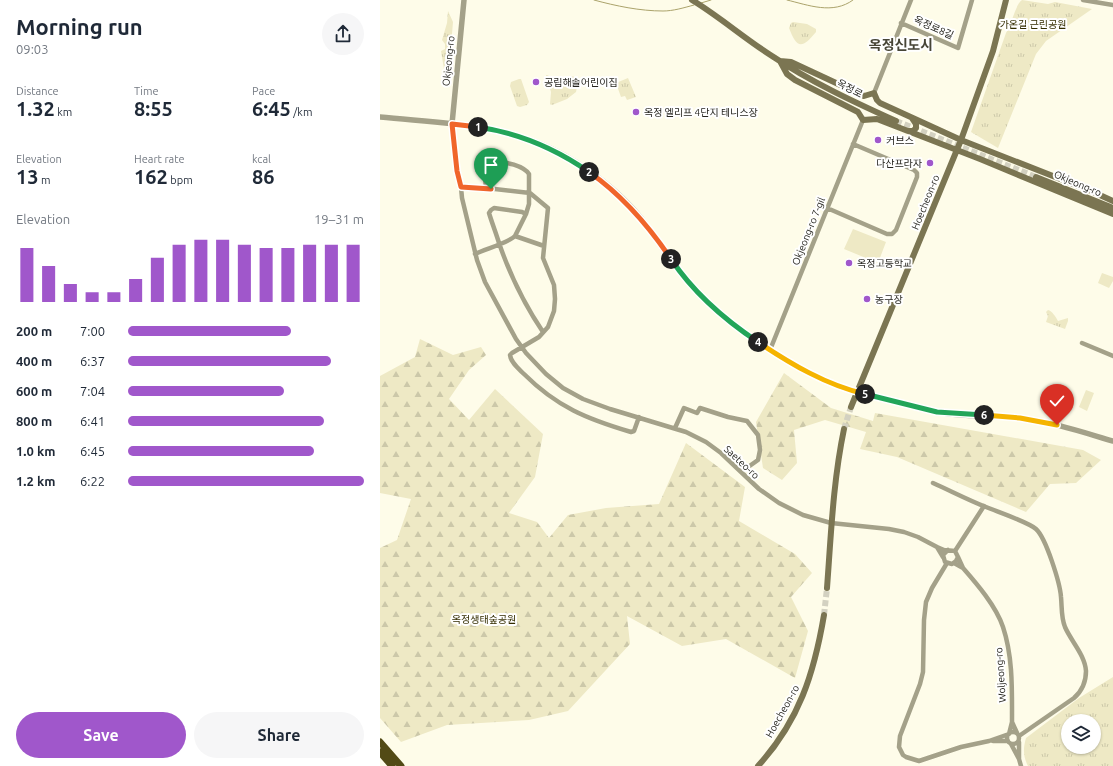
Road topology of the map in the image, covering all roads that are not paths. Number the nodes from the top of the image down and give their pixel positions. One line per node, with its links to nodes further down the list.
1 (464, 0): 19 (street, Okjeong-ro)
2 (692, 0): 9 (main road)
3 (911, 0): 8 (street)
4 (972, 0): 8 (street, 옥정로8길)
5 (1006, 0): 21 (main road, Hoecheon-ro)
6 (1083, 0): 7 (street)
7 (1113, 5)
8 (901, 23): 10 (street)
9 (780, 61): 11 (main road); 13 (main road); 18 (main road)
10 (874, 93): 11 (main road); 12 (main road)
11 (864, 96): 12 (main road)
12 (880, 103): 15 (main road)
13 (858, 112): 16 (main road); 17 (main road)
14 (380, 117): 19 (street)
15 (912, 117): 20 (main road); 21 (main road)
16 (877, 119): 17 (main road); 20 (main road)
17 (863, 120): 22 (street, Okjeong-ro 7-gil)
18 (896, 121)
19 (452, 124): 27 (street, Saeteo-ro); 42 (street)
20 (906, 131): 23 (main road)
21 (960, 140): 23 (main road, Hoecheon-ro); 24 (main road)
22 (853, 144): 31 (street, Okjeong-ro 7-gil); 31 (street)
23 (956, 151): 25 (main road); 44 (main road, Hoecheon-ro)
24 (1021, 164): 25 (main road); 30 (main road)
25 (1018, 176): 34 (main road)
26 (1036, 176): 32 (main road, Okjeong-ro)
27 (461, 187): 28 (street); 38 (street, Saeteo-ro)
28 (486, 188): 29 (street); 29 (street)
29 (530, 193): 33 (street); 37 (street)
30 (1113, 201)
31 (827, 208): 42 (street, Okjeong-ro 7-gil)
32 (1113, 208)
33 (526, 214): 35 (street); 36 (street)
34 (1113, 214)
35 (516, 236): 36 (street); 37 (street)
36 (499, 244): 38 (street); 39 (street)
37 (544, 246): 39 (street)
38 (475, 254): 41 (street, Saeteo-ro)
39 (543, 332): 41 (street)
40 (1082, 343): 43 (street)
41 (521, 347): 46 (street, Saeteo-ro); 46 (street)
42 (770, 350): 44 (street)
43 (1113, 356)
44 (857, 392): 45 (main road, Hoecheon-ro); 49 (street)
45 (851, 407)
46 (639, 418): 47 (street, Saeteo-ro)
47 (675, 428): 50 (street, Saeteo-ro); 50 (street)
48 (844, 429): 53 (main road)
49 (1113, 441)
50 (741, 472): 53 (street, Saeteo-ro)
51 (933, 483): 52 (street)
52 (984, 506): 56 (street); 66 (street)
53 (831, 523): 54 (street); 62 (main road)
54 (937, 547): 55 (street); 58 (street)
55 (948, 550): 56 (street); 58 (street)
56 (955, 551): 57 (street)
57 (958, 557): 60 (street); 61 (street)
58 (943, 558): 59 (street)
59 (947, 563): 60 (street); 67 (street)
60 (954, 563): 61 (street)
61 (963, 568): 64 (street, Woljeong-ro)
62 (827, 588)
63 (824, 615): 75 (main road, Hoecheon-ro)
64 (1012, 722): 65 (street); 66 (street)
65 (1009, 734): 66 (street); 67 (street); 70 (street)
66 (1018, 734): 69 (street)
67 (989, 741): 70 (street)
68 (380, 742): 74 (highway)
69 (1019, 742): 70 (street); 72 (street)
70 (1009, 743): 72 (street)
71 (380, 752): 73 (highway)
72 (1019, 759): 76 (street)
73 (392, 766)
74 (401, 766)
75 (758, 766)
76 (1021, 766)

